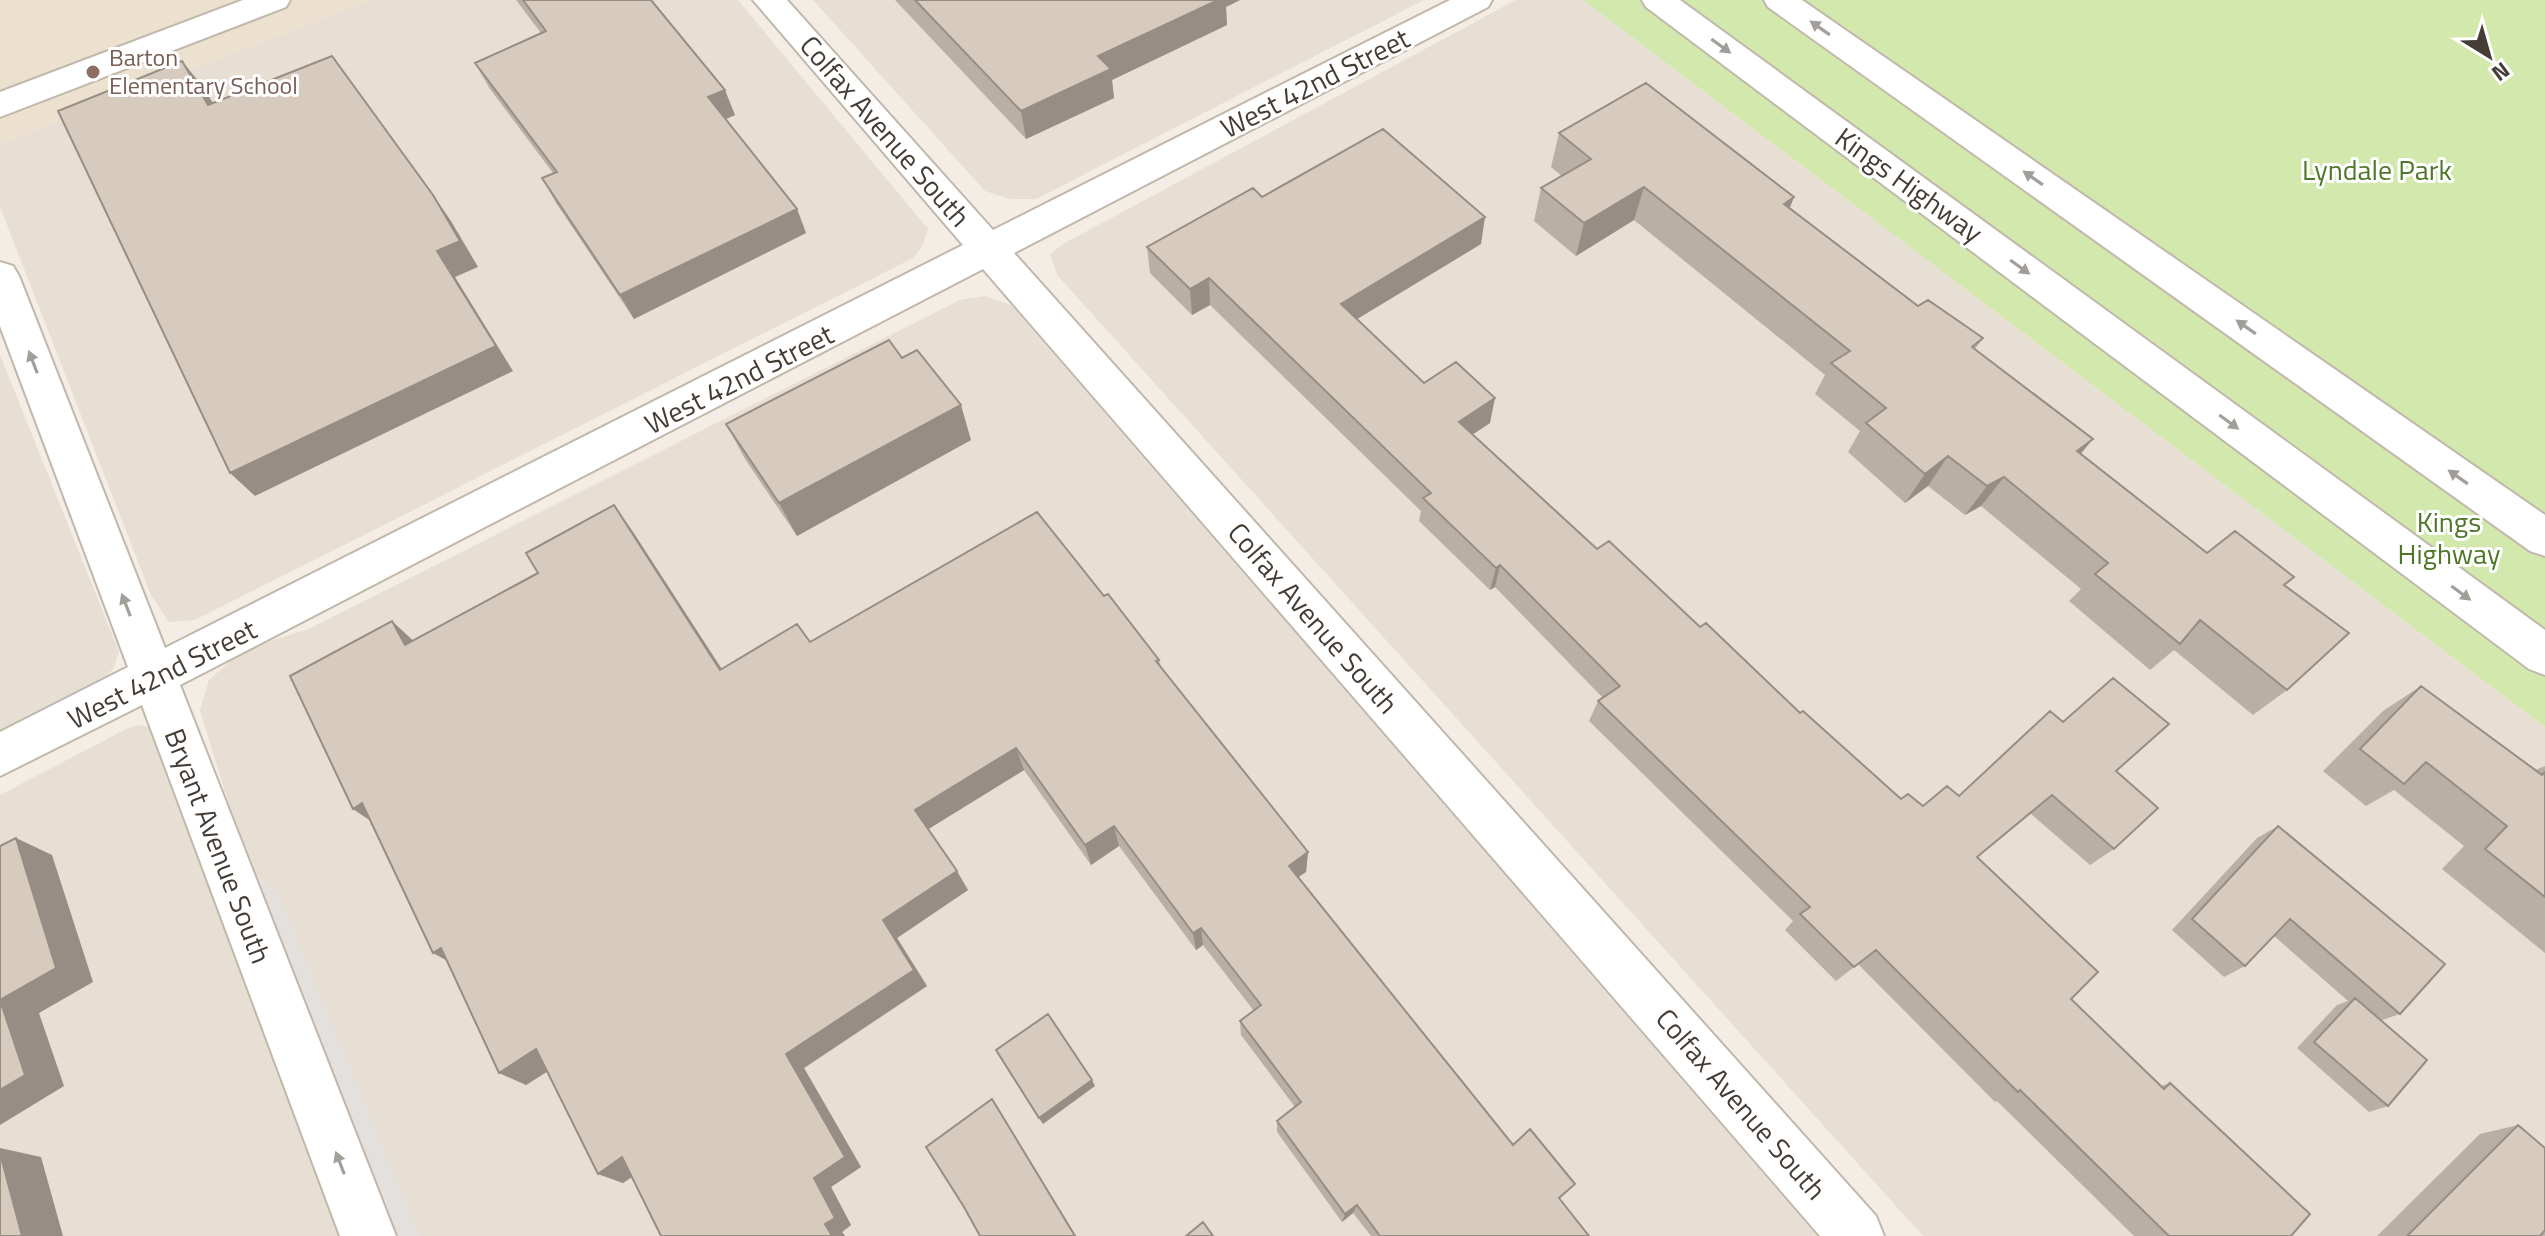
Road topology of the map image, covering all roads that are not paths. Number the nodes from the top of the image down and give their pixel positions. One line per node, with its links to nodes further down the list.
1 (274, 0): 6 (street)
2 (769, 0): 7 (street, Colfax Avenue South)
3 (1476, 0): 7 (street, West 42nd Street)
4 (1658, 0): 10 (street, Kings Highway, one-way to 10)
5 (1780, 0): 9 (street, one-way to 5)
6 (0, 105)
7 (990, 251): 11 (street, West 42nd Street); 14 (street, Colfax Avenue South)
8 (0, 276): 11 (street, Bryant Avenue South, one-way to 8)
9 (2545, 538)
10 (2545, 655)
11 (154, 678): 12 (street, West 42nd Street); 13 (street, Bryant Avenue South, one-way to 11)
12 (0, 755)
13 (368, 1236)
14 (1856, 1236)

